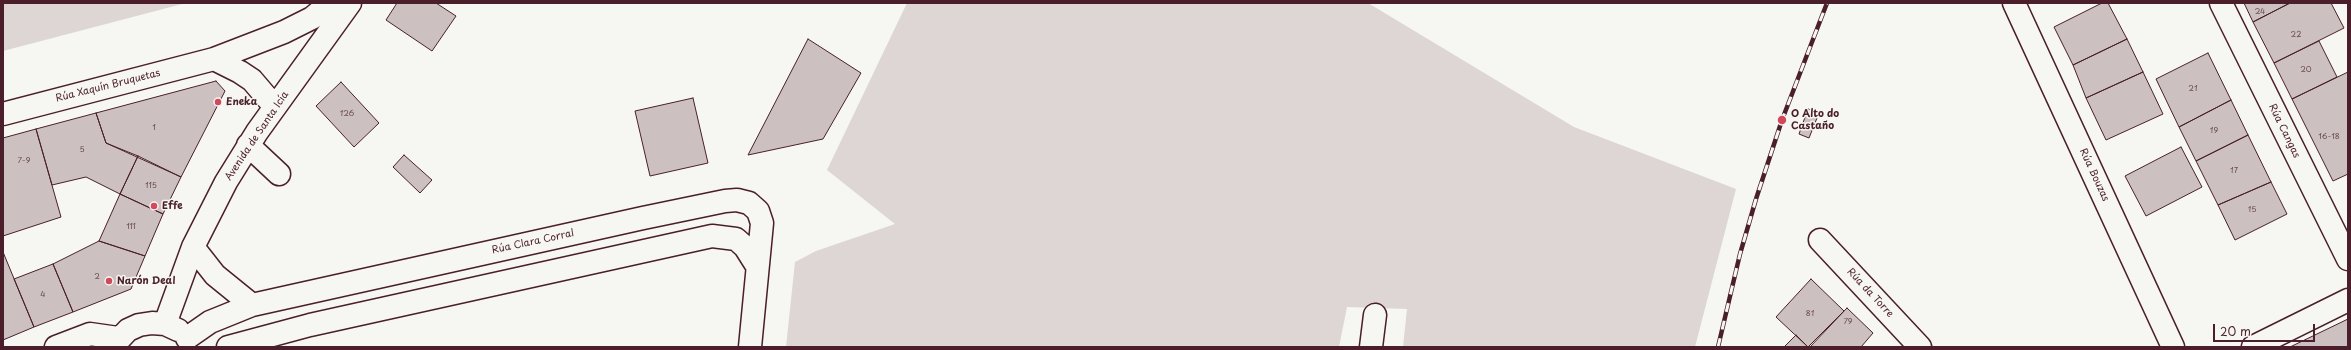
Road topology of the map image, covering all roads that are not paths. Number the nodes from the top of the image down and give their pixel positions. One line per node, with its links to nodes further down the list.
1 (330, 3): 5 (street, Rúa Xaquín Bruquetas)
2 (350, 3): 6 (street, Avenida de Santa Icía)
3 (2014, 3): 25 (street, Rúa Bouzas)
4 (2221, 3): 12 (street, Rúa Cangas)
5 (214, 59): 6 (street); 7 (street, Rúa Xaquín Bruquetas)
6 (275, 107): 8 (street, Avenida de Santa Icía)
7 (3, 114)
8 (248, 145): 9 (street); 11 (street, Avenida de Santa Icía)
9 (279, 174)
10 (1820, 240): 24 (street, Rúa da Torre)
11 (193, 247): 15 (street); 17 (street, Avenida de Santa Icía)
12 (2348, 260)
13 (757, 266): 15 (street, Rúa Clara Corral); 21 (street); 22 (street, Rúa Clara Corral)
14 (2348, 300): 26 (street)
15 (252, 305): 18 (street, Rúa Clara Corral)
16 (1374, 315): 23 (street)
17 (165, 324): 18 (street); 19 (street)
18 (190, 342)
19 (115, 343): 20 (street)
20 (56, 347)
21 (228, 347)
22 (750, 347)
23 (1371, 347)
24 (1920, 347)
25 (2173, 347)
26 (2253, 347)

